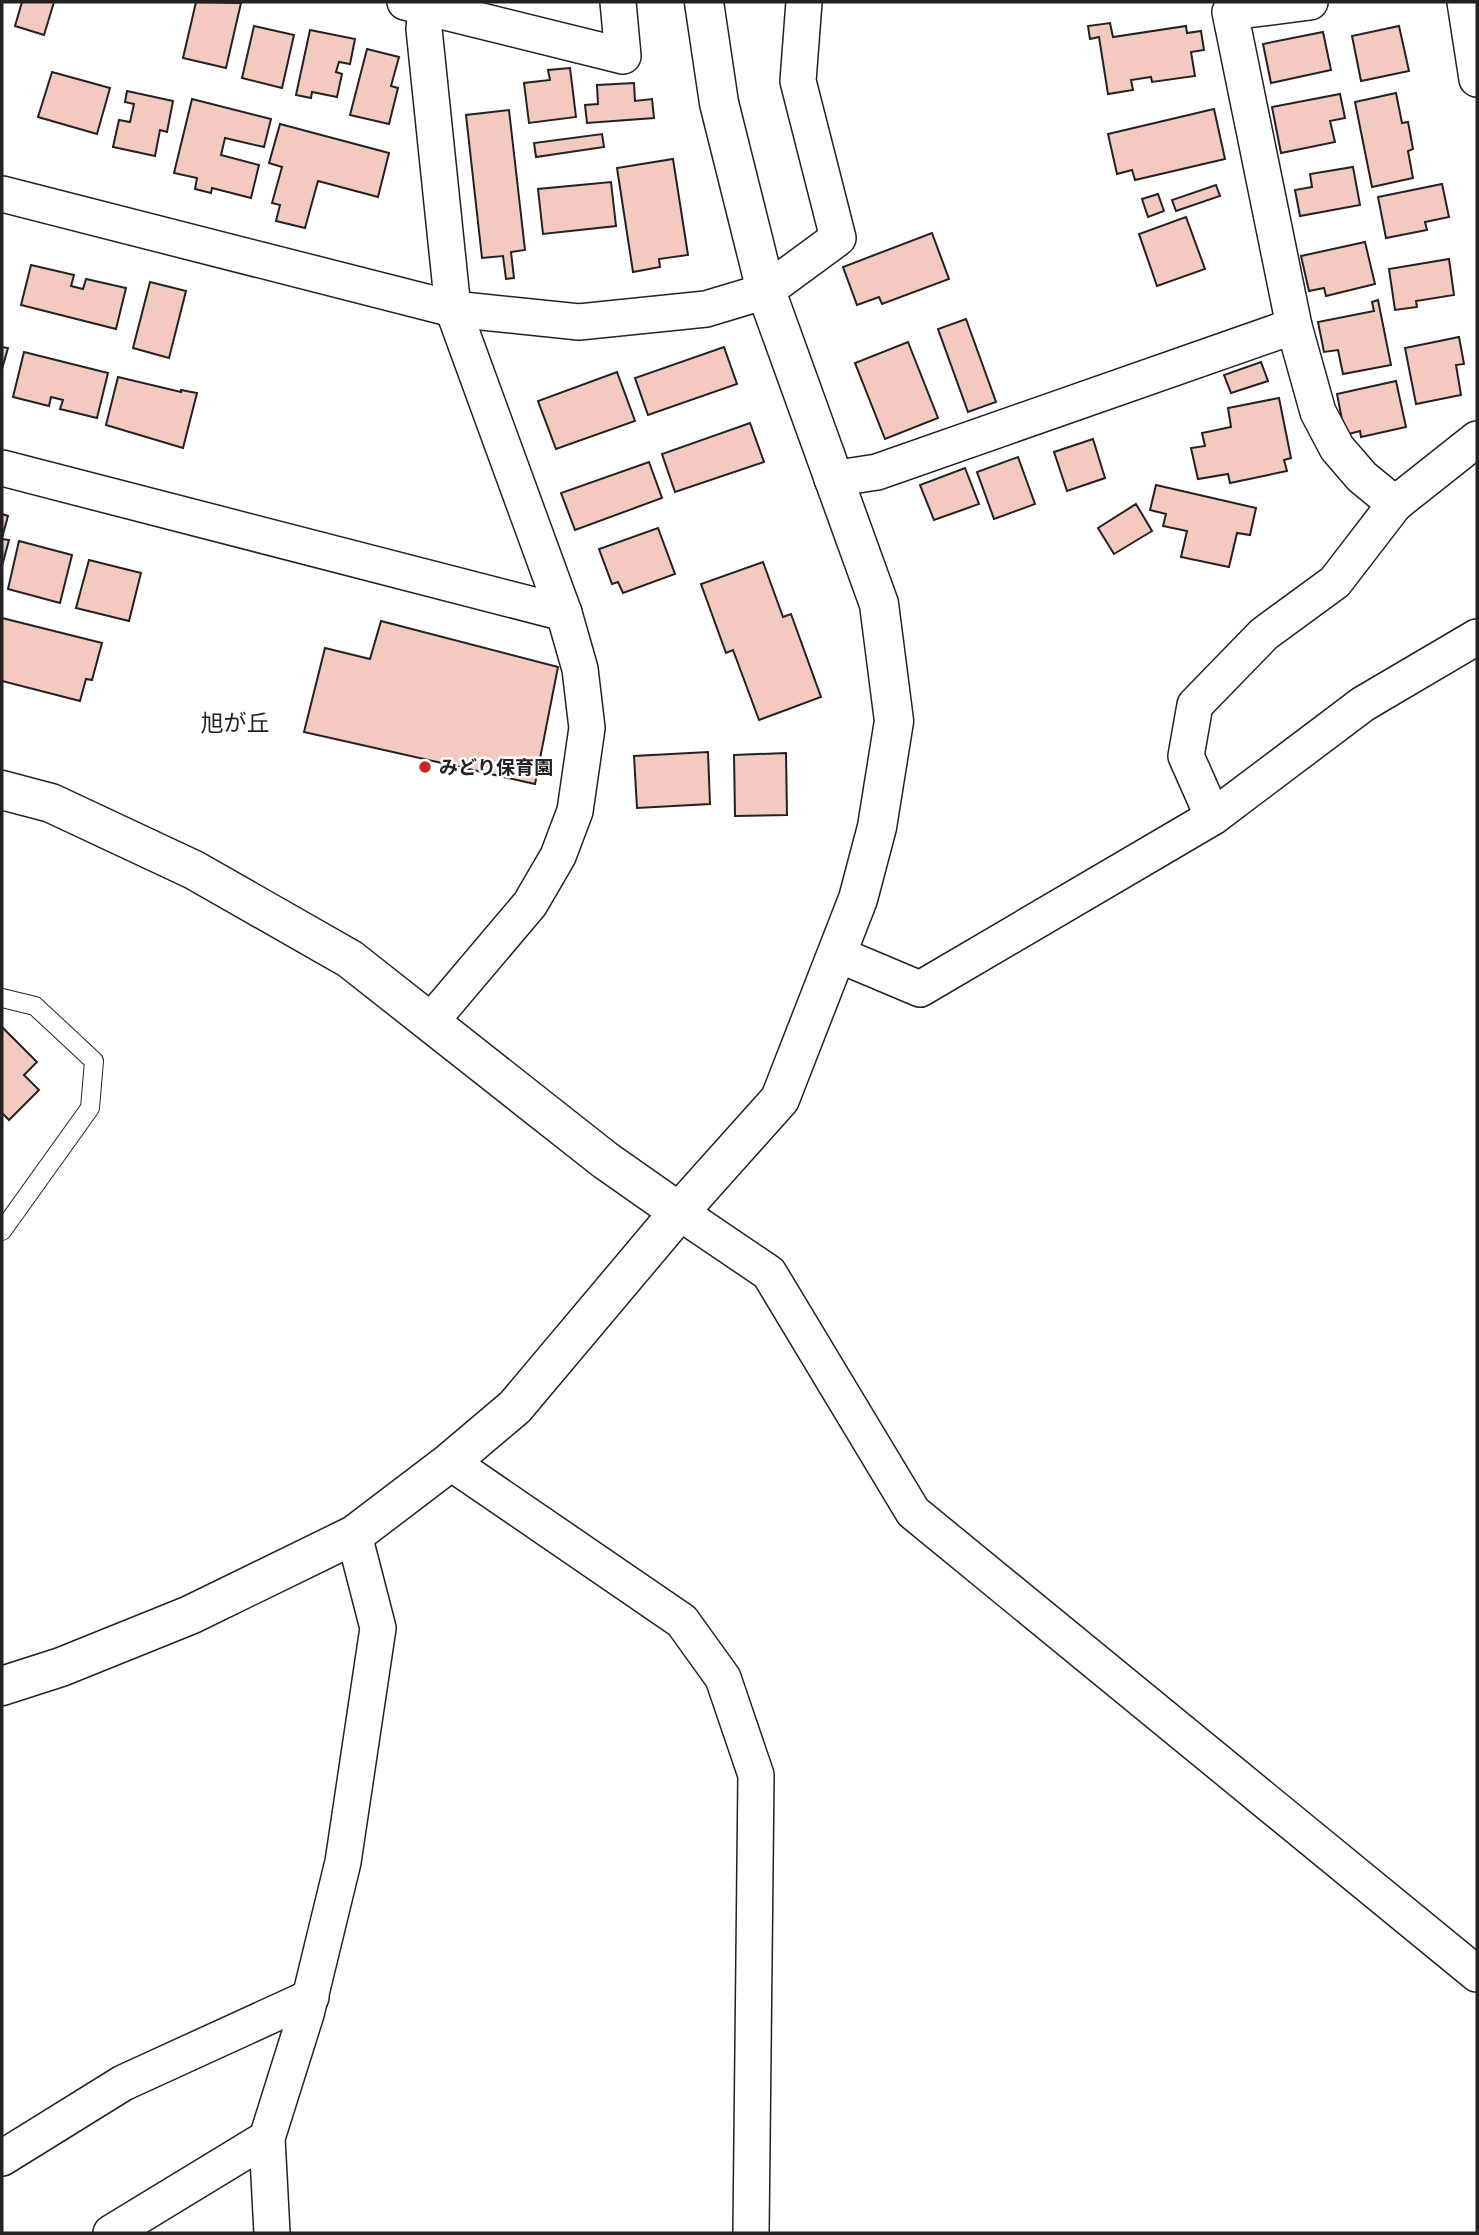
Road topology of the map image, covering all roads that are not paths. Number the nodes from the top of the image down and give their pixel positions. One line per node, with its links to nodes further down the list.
1 (618, 2): 6 (street)
2 (704, 2): 9 (street)
3 (804, 2): 9 (street)
4 (1310, 2): 11 (street)
5 (1465, 2): 7 (street)
6 (416, 4): 10 (street)
7 (1477, 79)
8 (2, 194): 10 (street)
9 (766, 291): 10 (street); 14 (street)
10 (453, 310): 16 (street)
11 (1294, 326): 14 (street); 15 (street)
12 (1477, 439): 15 (street)
13 (2, 468): 16 (street)
14 (832, 480): 20 (street)
15 (1395, 505): 19 (street)
16 (564, 612): 22 (street)
17 (1477, 637): 19 (street)
18 (2, 790): 22 (street)
19 (1213, 817): 20 (street)
20 (837, 954): 23 (street)
21 (2, 998): 24 (lane)
22 (431, 1021): 23 (street)
23 (679, 1212): 25 (street); 28 (street)
24 (2, 1231)
25 (450, 1462): 26 (street); 34 (street)
26 (354, 1535): 27 (street); 29 (street)
27 (2, 1686)
28 (1477, 1974)
29 (310, 1997): 30 (street); 31 (street)
30 (267, 2138): 32 (street); 33 (street)
31 (2, 2158)
32 (111, 2233)
33 (272, 2233)
34 (751, 2233)

